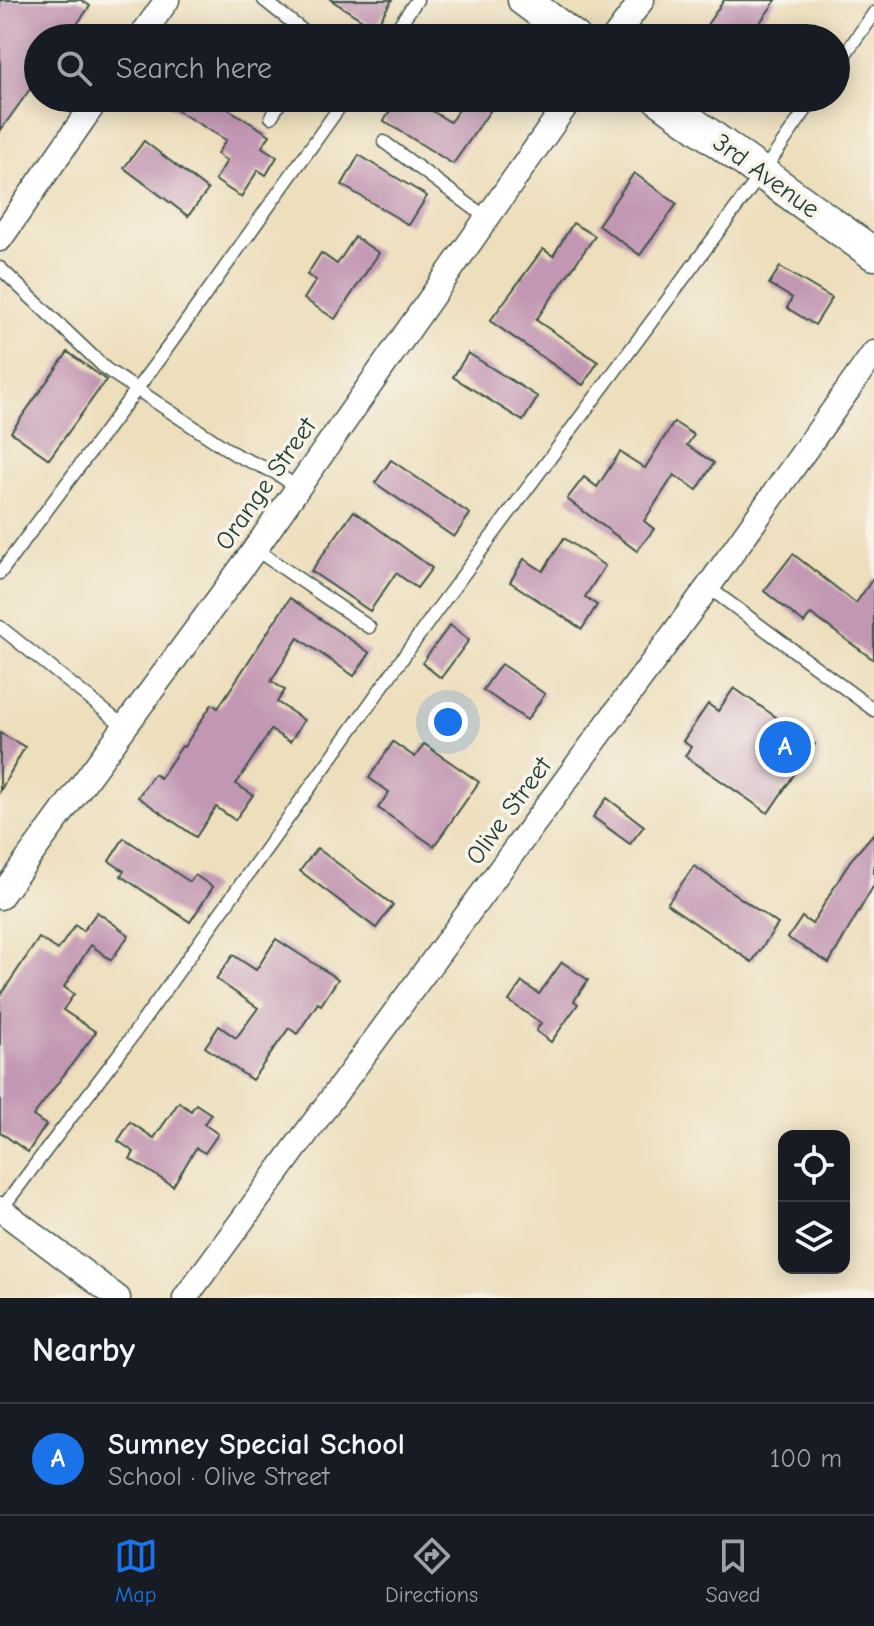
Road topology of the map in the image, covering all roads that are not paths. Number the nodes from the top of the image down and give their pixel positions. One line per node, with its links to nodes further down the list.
1 (167, 0): 7 (street)
2 (264, 0): 8 (lane)
3 (417, 0): 9 (lane)
4 (524, 0): 10 (street)
5 (642, 0): 11 (street)
6 (874, 13): 12 (lane)
7 (150, 24)
8 (294, 24)
9 (400, 24)
10 (556, 24)
11 (624, 24)
12 (850, 47)
13 (88, 112): 23 (street)
14 (274, 112): 19 (lane)
15 (336, 112): 27 (lane)
16 (561, 112): 22 (street, Orange Street)
17 (677, 112): 21 (street, 3rd Avenue)
18 (804, 112): 21 (lane)
19 (271, 117)
20 (384, 142): 22 (lane)
21 (762, 173): 24 (street, 3rd Avenue); 37 (lane)
22 (487, 218): 28 (street, Orange Street)
23 (0, 239)
24 (874, 254)
25 (0, 268): 27 (lane)
26 (874, 353): 31 (street, Olive Street)
27 (137, 388): 28 (lane); 30 (lane)
28 (298, 488): 29 (street, Orange Street)
29 (255, 549): 33 (lane); 35 (street, Orange Street)
30 (0, 573)
31 (708, 587): 34 (lane); 39 (street, Olive Street)
32 (0, 627): 35 (lane)
33 (369, 627)
34 (874, 710)
35 (125, 727): 36 (street, Orange Street)
36 (0, 897)
37 (0, 1210): 38 (street)
38 (118, 1298)
39 (185, 1298)

